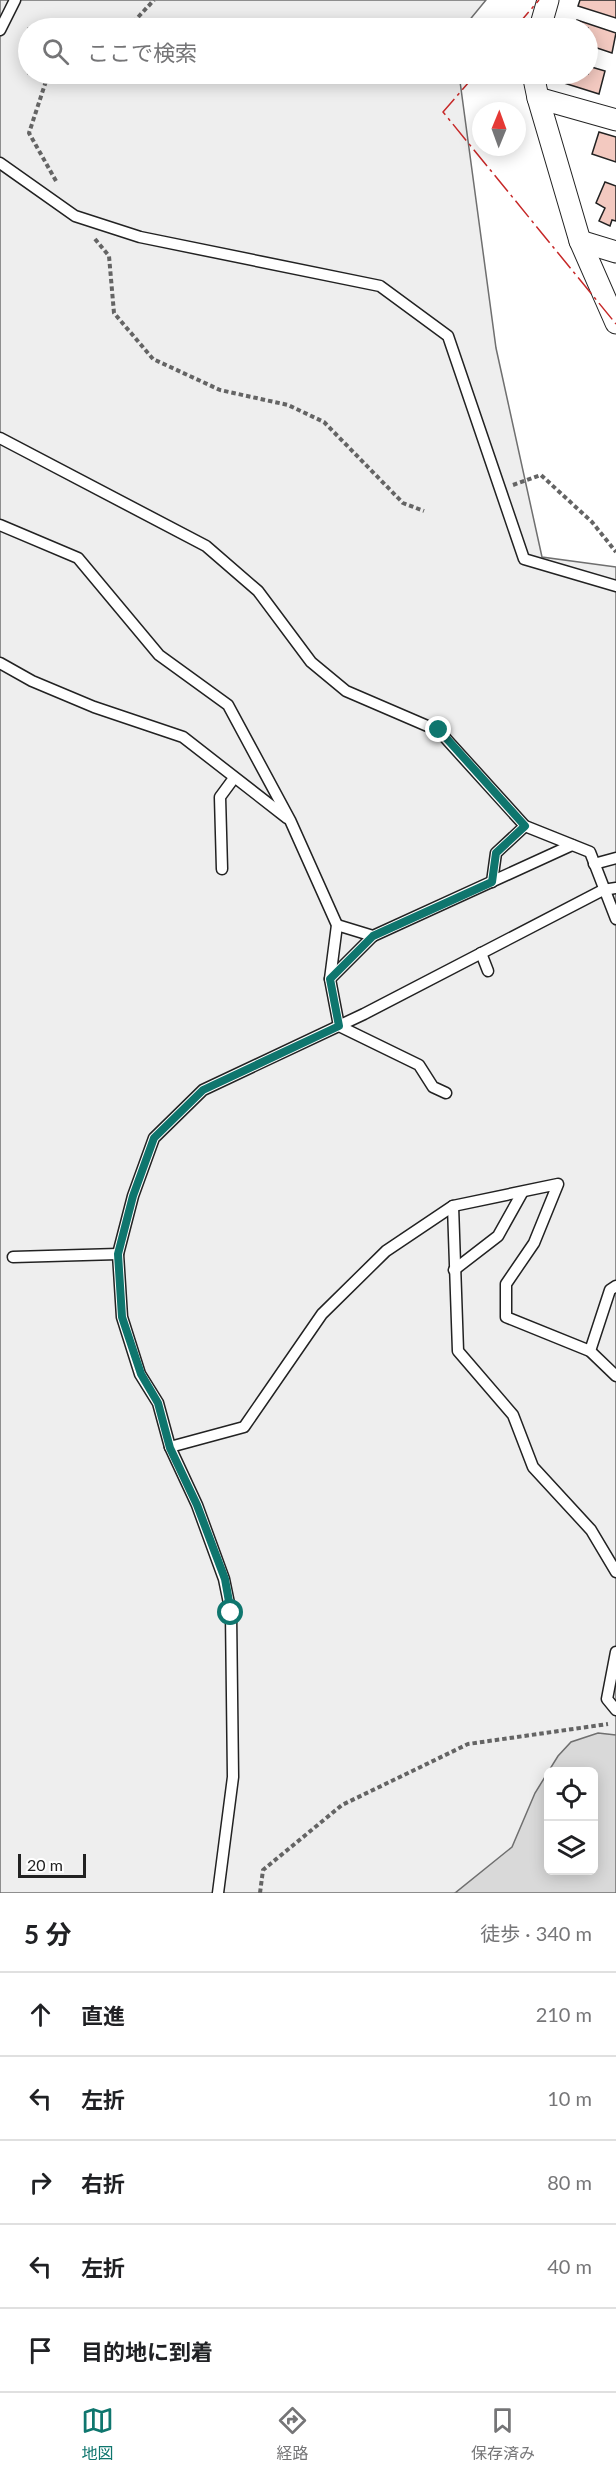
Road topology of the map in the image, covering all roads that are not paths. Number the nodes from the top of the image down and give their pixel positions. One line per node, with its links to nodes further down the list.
1 (15, 0): 4 (lane)
2 (548, 0): 3 (street)
3 (543, 18)
4 (0, 30)
5 (535, 84): 6 (street)
6 (538, 98): 7 (street); 9 (street)
7 (616, 120)
8 (0, 163): 14 (lane)
9 (580, 241): 10 (street); 11 (street)
10 (616, 252)
11 (616, 323)
12 (0, 438): 18 (lane)
13 (0, 525): 17 (lane)
14 (616, 586)
15 (0, 663): 16 (lane)
16 (234, 778): 17 (lane); 22 (lane)
17 (290, 820): 27 (lane)
18 (525, 826): 19 (lane); 23 (lane)
19 (572, 845): 21 (lane); 23 (lane)
20 (616, 858): 21 (lane)
21 (594, 864): 25 (lane)
22 (222, 869)
23 (492, 882): 28 (lane)
24 (616, 888): 25 (lane)
25 (603, 890): 26 (lane); 29 (lane)
26 (616, 919)
27 (337, 924): 28 (lane); 31 (lane)
28 (373, 936): 31 (lane)
29 (481, 953): 30 (lane); 32 (lane)
30 (488, 971)
31 (330, 979): 32 (lane)
32 (339, 1026): 33 (lane); 36 (lane)
33 (446, 1093)
34 (522, 1193): 35 (lane); 38 (lane); 40 (lane)
35 (453, 1206): 38 (lane); 42 (lane)
36 (118, 1254): 37 (lane); 42 (lane)
37 (14, 1257)
38 (454, 1270): 43 (lane)
39 (616, 1286): 40 (lane)
40 (590, 1351): 41 (lane)
41 (616, 1376)
42 (170, 1448): 46 (lane)
43 (616, 1572)
44 (616, 1652): 45 (lane)
45 (616, 1710)
46 (218, 1893)

